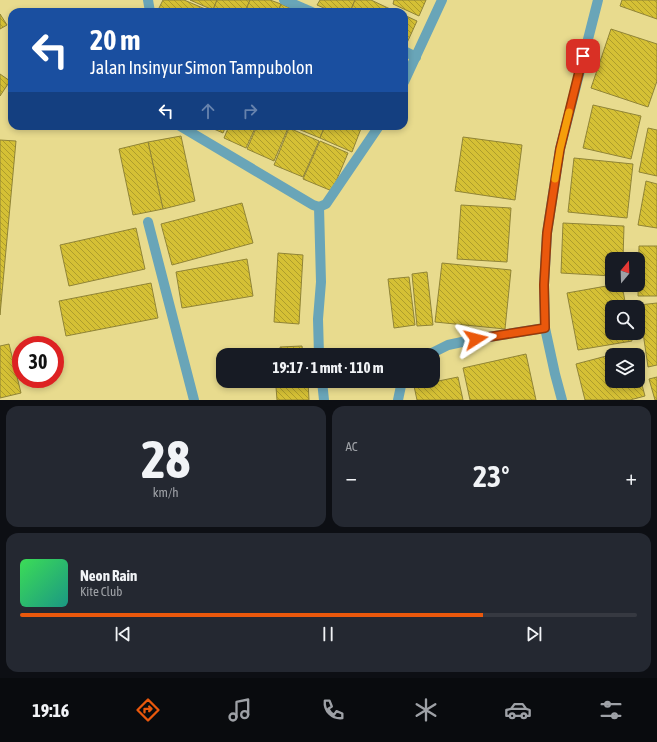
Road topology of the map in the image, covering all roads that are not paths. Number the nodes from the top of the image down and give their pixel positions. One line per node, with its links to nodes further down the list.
1 (284, 0): 4 (street)
2 (442, 0): 6 (street)
3 (598, 0): 12 (street)
4 (303, 8)
5 (408, 54): 6 (street)
6 (416, 57): 7 (street)
7 (408, 74)
8 (187, 130): 10 (street)
9 (376, 130): 10 (street)
10 (319, 207): 13 (street)
11 (148, 222): 17 (street)
12 (545, 328): 14 (street); 20 (street)
13 (319, 348)
14 (440, 349)
15 (323, 388): 18 (street)
16 (401, 388): 19 (street)
17 (194, 400)
18 (324, 400)
19 (398, 400)
20 (562, 400)

